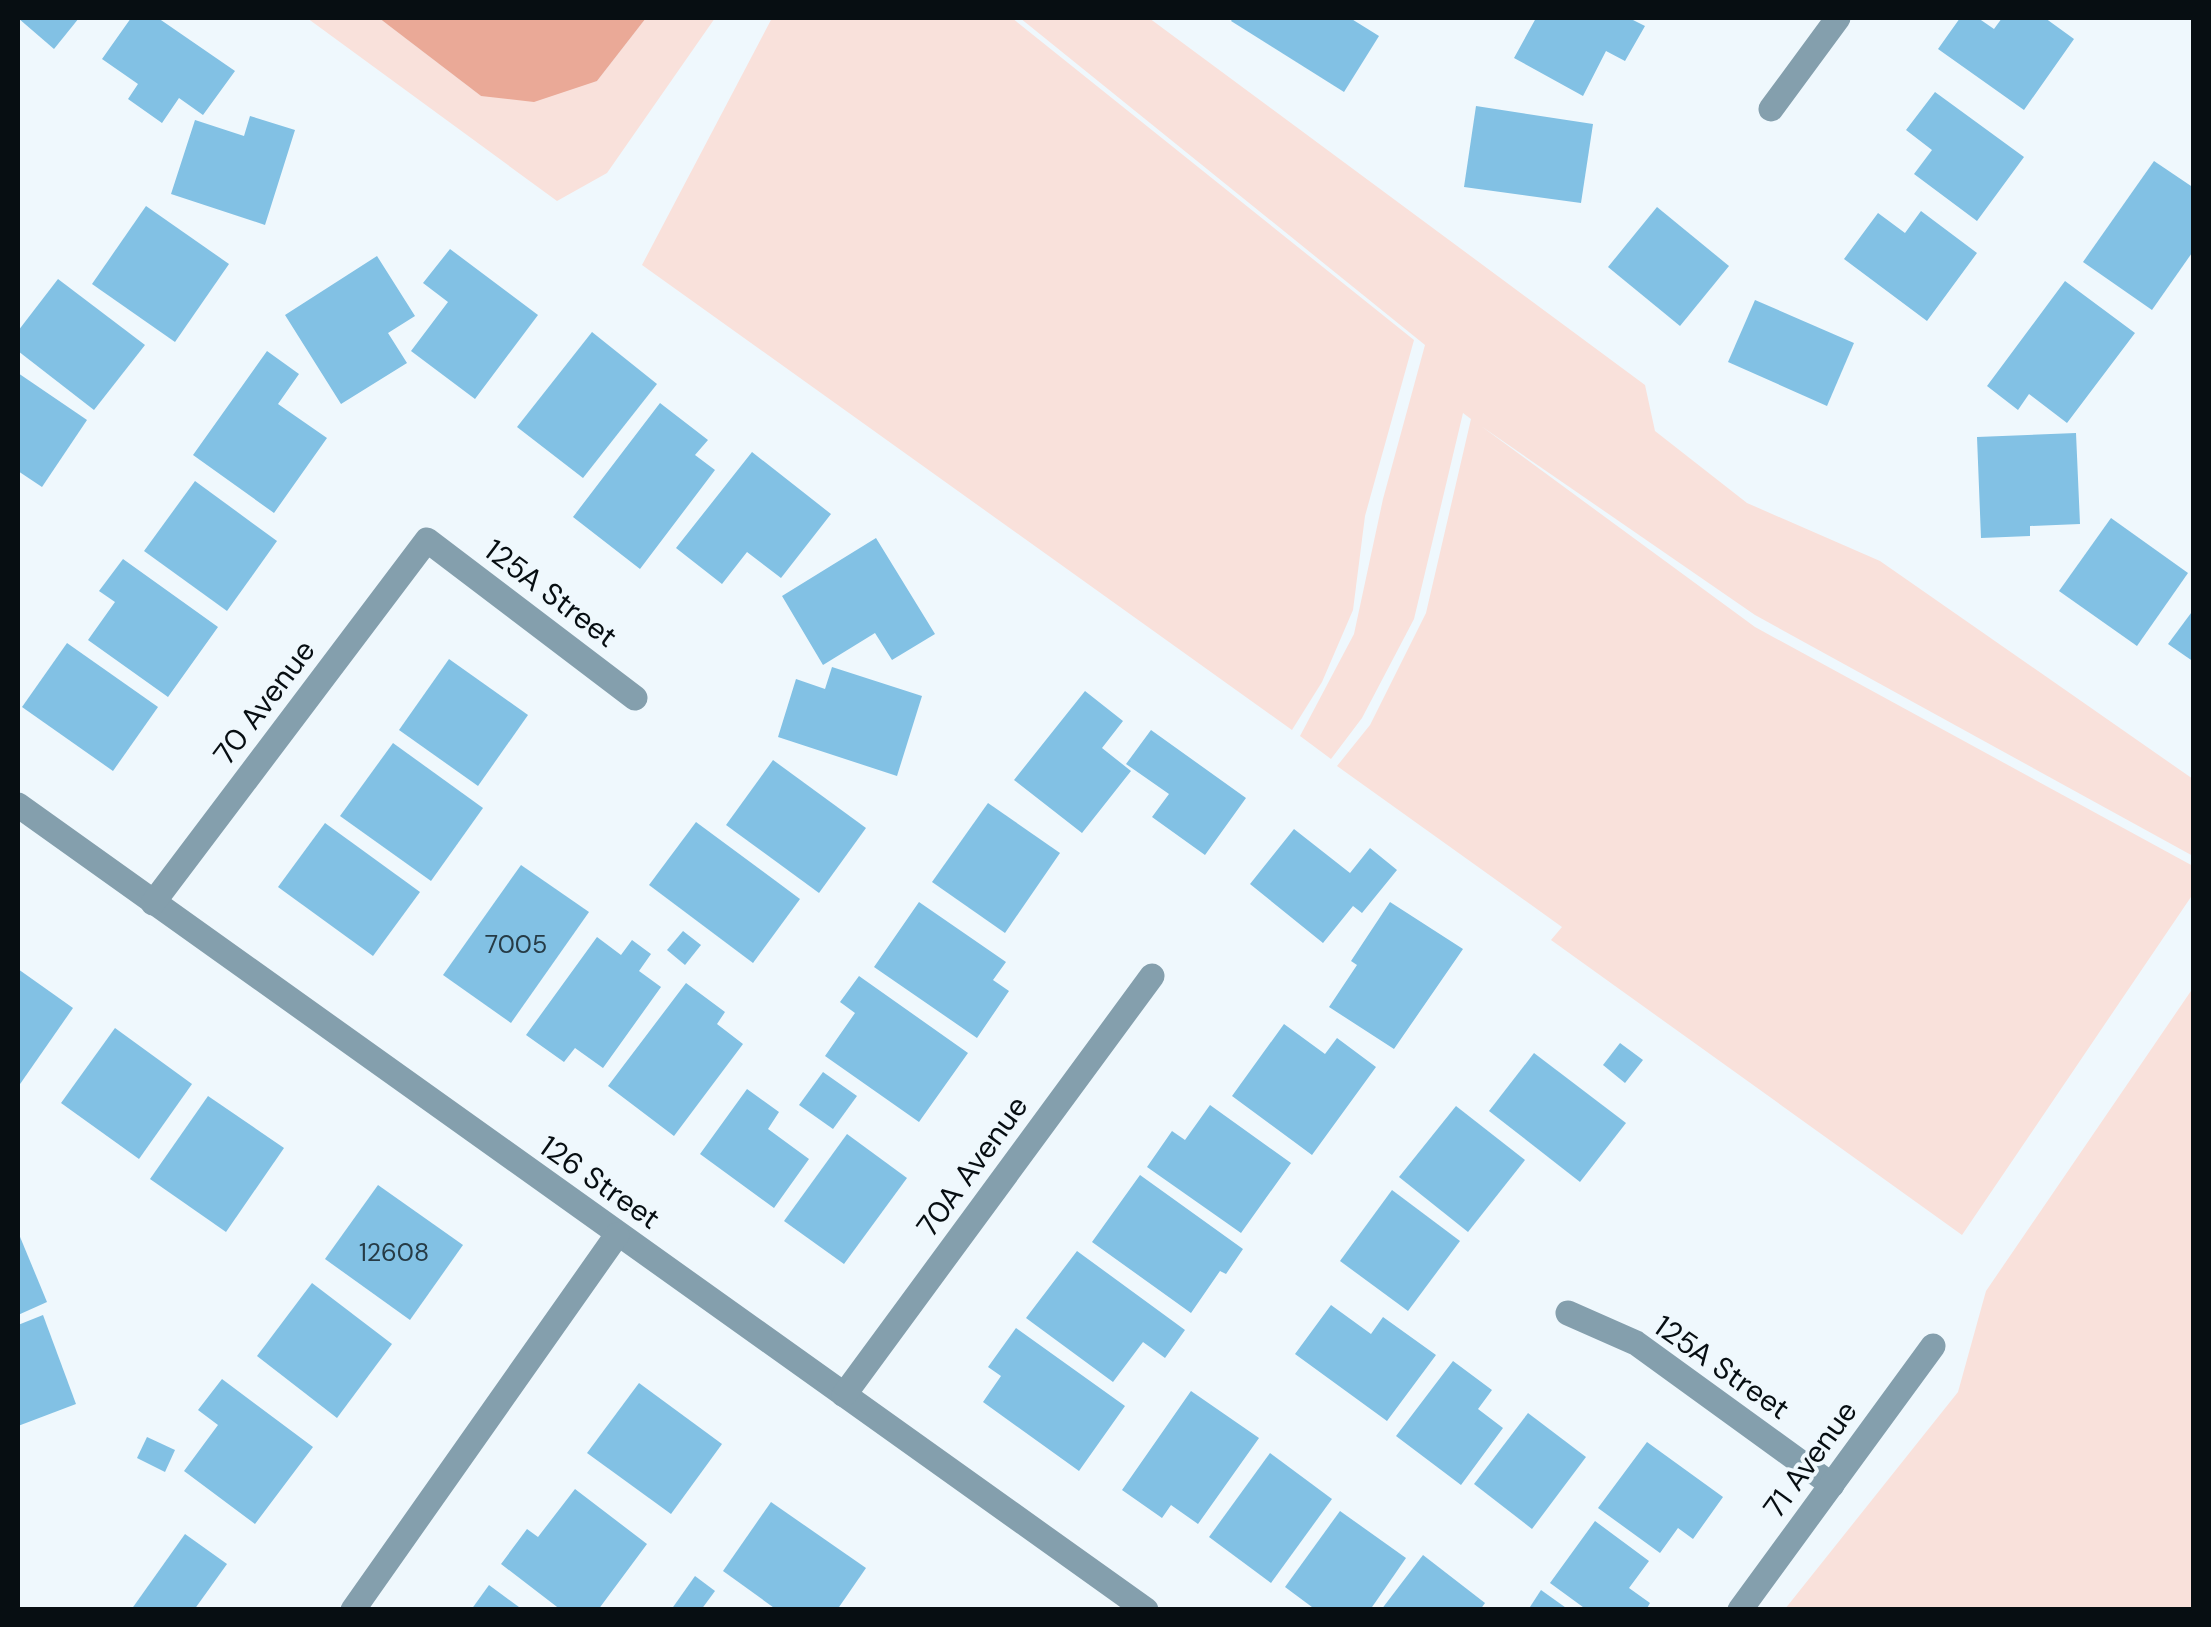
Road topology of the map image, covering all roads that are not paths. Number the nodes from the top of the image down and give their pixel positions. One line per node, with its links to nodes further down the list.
1 (1838, 18): 2 (street)
2 (1771, 109)
3 (427, 540): 4 (street, 125A Street); 6 (street, 70 Avenue)
4 (635, 698)
5 (18, 805): 6 (street, 126 Street)
6 (153, 904): 8 (street, 126 Street)
7 (1152, 976): 11 (street, 70A Avenue)
8 (617, 1235): 11 (street, 126 Street); 13 (street)
9 (1568, 1313): 12 (street, 125A Street)
10 (1933, 1346): 12 (street, 71 Avenue)
11 (844, 1394): 14 (street, 126 Street)
12 (1832, 1485): 15 (street, 71 Avenue)
13 (353, 1610)
14 (1146, 1610)
15 (1740, 1610)

